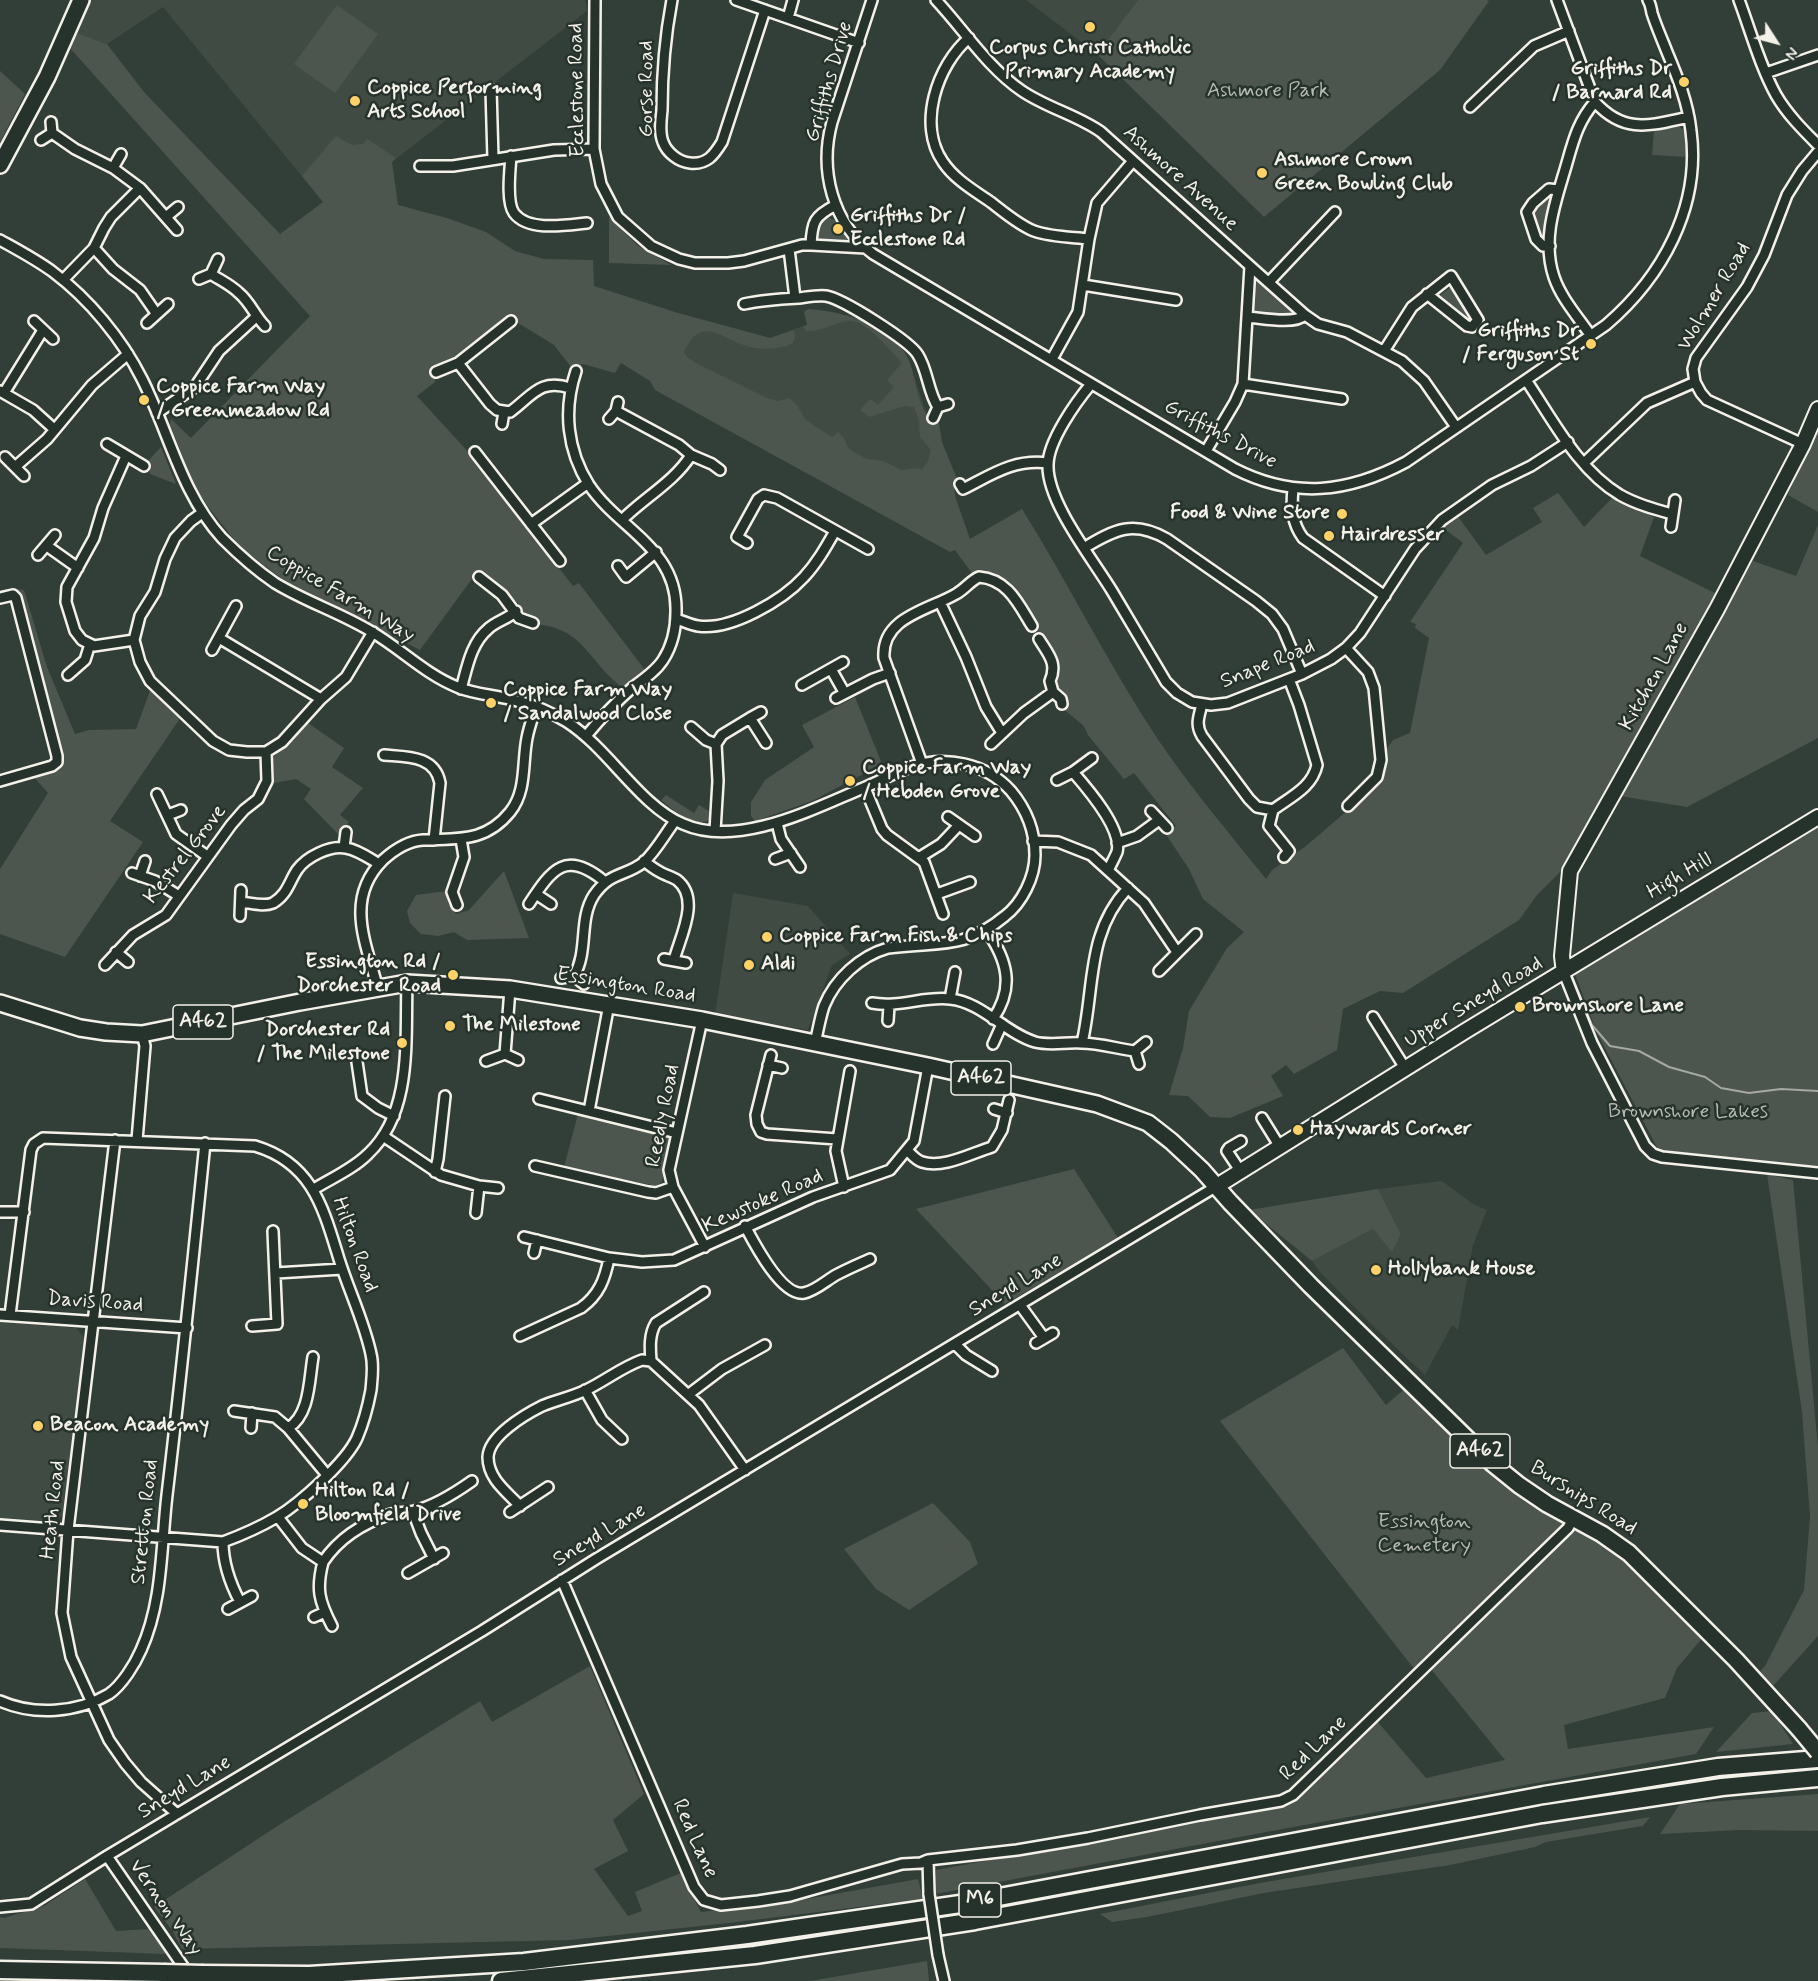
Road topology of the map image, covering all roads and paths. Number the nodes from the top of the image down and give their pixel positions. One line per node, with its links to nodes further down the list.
1 (81, 0): 33 (main road)
2 (594, 0): 27 (street, Ecclestone Road)
3 (672, 0): 12 (street, Gorse Road)
4 (736, 0): 12 (street)
5 (793, 0): 13 (street)
6 (872, 0): 16 (street, Griffiths Drive)
7 (936, 0): 15 (street, Ashmore Avenue)
8 (1557, 0): 14 (street)
9 (1660, 0): 11 (street)
10 (1739, 0): 18 (street)
11 (1649, 2): 22 (street, Griffiths Drive)
12 (765, 10): 13 (street)
13 (788, 18): 16 (street)
14 (1569, 31): 20 (street); 21 (street)
15 (969, 38): 32 (street, Ashmore Avenue); 44 (street)
16 (859, 43): 38 (street, Griffiths Drive)
17 (1818, 55): 18 (street)
18 (1766, 73): 26 (street)
19 (491, 88): 31 (street)
20 (1595, 102): 22 (street); 37 (street)
21 (1470, 107)
22 (1689, 117): 72 (street, Griffiths Drive)
23 (51, 122): 24 (street)
24 (52, 133): 25 (street); 35 (street)
25 (41, 140)
26 (1818, 145)
27 (594, 149): 30 (street); 50 (street, Ecclestone Road)
28 (1818, 152): 81 (street, Wolmer Road)
29 (121, 154): 35 (street)
30 (510, 156): 31 (street); 42 (street)
31 (493, 159): 34 (street)
32 (1133, 161): 44 (street); 52 (street, Ashmore Avenue)
33 (0, 165)
34 (420, 166)
35 (113, 168): 36 (street)
36 (140, 188): 41 (street); 48 (street)
37 (1559, 190): 47 (street); 47 (street)
38 (836, 206): 46 (street); 49 (street, Griffiths Drive)
39 (178, 207): 41 (street)
40 (1335, 212): 56 (street)
41 (166, 218): 43 (street)
42 (587, 223)
43 (177, 230)
44 (1089, 239): 57 (street)
45 (0, 240): 55 (street, Coppice Farm Way)
46 (811, 245): 49 (street, Ecclestone Road); 50 (street, Ecclestone Road)
47 (1550, 246): 72 (street)
48 (94, 248): 55 (street); 63 (street)
49 (866, 248): 76 (street, Griffiths Drive)
50 (789, 249): 59 (street)
51 (218, 260): 53 (street)
52 (1250, 266): 56 (street, Ashmore Avenue); 66 (street)
53 (211, 274): 54 (street); 65 (street)
54 (200, 279)
55 (63, 280): 75 (street, Coppice Farm Way)
56 (1269, 282): 64 (street, Ashmore Avenue)
57 (1083, 285): 60 (street); 76 (street)
58 (1427, 294): 58 (street); 74 (street)
59 (795, 298): 62 (street); 88 (street)
60 (1176, 300)
61 (168, 304): 63 (street)
62 (744, 304)
63 (156, 313): 69 (street)
64 (1305, 315): 66 (street); 74 (street, Ashmore Avenue)
65 (256, 317): 70 (street); 90 (street)
66 (1246, 317): 83 (street)
67 (34, 321): 71 (street)
68 (511, 321): 77 (street)
69 (147, 323)
70 (265, 326)
71 (43, 330): 73 (street); 85 (street)
72 (1591, 336): 80 (street, Griffiths Drive)
73 (53, 339)
74 (1384, 351): 95 (street, Ashmore Avenue)
75 (128, 354): 90 (street, Coppice Farm Way); 96 (street)
76 (1052, 359): 82 (street, Griffiths Drive)
77 (458, 363): 79 (street); 91 (street)
78 (576, 371): 84 (street)
79 (436, 372)
80 (1526, 380): 95 (street, Griffiths Drive); 97 (street)
81 (1695, 382): 99 (street, Wolmer Road); 106 (street)
82 (1090, 384): 100 (street, Griffiths Drive); 105 (street)
83 (1243, 384): 86 (street); 100 (street)
84 (570, 388): 91 (street); 111 (street)
85 (2, 392): 96 (street)
86 (1342, 399)
87 (948, 404): 88 (street)
88 (938, 407): 92 (street)
89 (1818, 409): 99 (street, Kitchen Lane)
90 (157, 412): 115 (street, Coppice Farm Way)
91 (504, 412): 94 (street)
92 (933, 418)
93 (609, 419): 102 (street)
94 (502, 424)
95 (1456, 427): 113 (street, Griffiths Drive)
96 (54, 429): 108 (street)
97 (1568, 442): 106 (street); 132 (street, Snape Road)
98 (107, 444): 103 (street)
99 (1803, 444): 229 (street, Kitchen Lane)
100 (1206, 451): 113 (street, Griffiths Drive)
101 (475, 452): 118 (street)
102 (691, 455): 109 (street); 117 (street)
103 (126, 456): 107 (street); 130 (street)
104 (5, 457): 108 (street)
105 (1047, 463): 112 (street); 124 (street, Snape Road)
106 (1584, 464): 116 (street)
107 (144, 465)
108 (15, 467): 110 (street)
109 (720, 470)
110 (24, 476)
111 (588, 483): 117 (street); 118 (street)
112 (960, 484)
113 (1293, 489): 132 (street)
114 (1675, 500): 116 (street)
115 (202, 513): 140 (street, Coppice Farm Way); 143 (street)
116 (1672, 514): 119 (street)
117 (622, 520): 126 (street)
118 (531, 524): 128 (street)
119 (1671, 527)
120 (835, 531): 122 (street); 125 (street); 137 (street)
121 (55, 536): 123 (street)
122 (747, 543)
123 (47, 546): 127 (street); 130 (street)
124 (1084, 548): 150 (street); 158 (street, Snape Road)
125 (868, 549)
126 (656, 552): 129 (street); 137 (street)
127 (38, 555)
128 (560, 561)
129 (618, 566)
130 (78, 568): 144 (street)
131 (480, 577): 136 (street)
132 (1385, 596): 145 (street, Snape Road)
133 (0, 598): 174 (street)
134 (940, 602): 139 (street); 149 (street); 163 (street)
135 (236, 606): 141 (street)
136 (516, 612): 138 (street); 154 (street)
137 (676, 619): 164 (street)
138 (532, 623)
139 (1032, 626)
140 (373, 632): 154 (street, Coppice Farm Way); 156 (street)
141 (219, 638): 146 (street); 156 (street)
142 (1039, 639): 155 (street)
143 (134, 640): 144 (street); 168 (street)
144 (90, 644): 151 (street)
145 (1346, 648): 150 (street, Snape Road); 177 (street)
146 (212, 650)
147 (843, 662): 148 (street)
148 (831, 669): 149 (street); 153 (street)
149 (890, 673): 171 (street)
150 (1302, 674): 152 (street, Snape Road)
151 (68, 675)
152 (1289, 679): 158 (street, Snape Road); 179 (street)
153 (802, 685)
154 (461, 689): 159 (street, Coppice Farm Way)
155 (1053, 692): 157 (street); 163 (street)
156 (321, 699): 168 (street)
157 (1062, 704)
158 (1202, 704): 179 (street)
159 (536, 707): 164 (street, Coppice Farm Way); 192 (street)
160 (760, 712): 161 (street)
161 (750, 718): 165 (street); 166 (street)
162 (691, 727): 166 (street)
163 (1002, 733): 167 (street)
164 (586, 736): 185 (street, Coppice Farm Way)
165 (766, 743)
166 (716, 744): 189 (street)
167 (991, 744)
168 (266, 752): 198 (street, Kestrel Grove)
169 (384, 755): 193 (street)
170 (1092, 758): 172 (street)
171 (922, 764): 175 (street, Coppice Farm Way); 194 (street, Coppice Farm Way)
172 (1073, 772): 173 (street); 195 (street)
173 (1057, 780)
174 (0, 781)
175 (865, 788): 186 (street, Coppice Farm Way); 199 (street)
176 (157, 794): 181 (street)
177 (1348, 806)
178 (181, 810): 181 (street)
179 (1273, 810): 200 (street)
180 (1151, 811): 184 (street)
181 (168, 815): 198 (street)
182 (948, 817): 187 (street)
183 (1818, 817): 229 (street, High Hill)
184 (1159, 820): 188 (street); 195 (street)
185 (675, 821): 189 (street, Coppice Farm Way); 203 (street)
186 (777, 823): 189 (street, Coppice Farm Way); 197 (street)
187 (959, 825): 191 (street); 199 (street)
188 (1167, 828)
189 (716, 831)
190 (346, 832): 196 (street)
191 (975, 836)
192 (461, 839): 193 (street); 217 (street)
193 (434, 840): 204 (street)
194 (1033, 842): 206 (street); 220 (street, Coppice Farm Way)
195 (1117, 843): 206 (street)
196 (344, 847): 204 (street); 214 (street)
197 (791, 853): 201 (street); 205 (street)
198 (207, 856): 213 (street, Kestrel Grove)
199 (920, 857): 212 (street)
200 (1284, 857)
201 (775, 859)
202 (145, 861): 213 (street)
203 (644, 861): 207 (street); 225 (street)
204 (379, 864): 234 (street)
205 (800, 867)
206 (1109, 869): 209 (street)
207 (604, 882): 211 (street); 230 (street)
208 (970, 882): 212 (street)
209 (1128, 888): 223 (street); 249 (street)
210 (242, 890): 214 (street)
211 (536, 894): 215 (street); 216 (street)
212 (937, 894): 218 (street)
213 (179, 896): 222 (street, Kestrel Grove)
214 (241, 902): 219 (street)
215 (529, 904)
216 (551, 904)
217 (457, 905)
218 (943, 914)
219 (240, 916)
220 (987, 931): 242 (street); 248 (street, Coppice Farm Way)
221 (1196, 934): 223 (street)
222 (116, 952): 224 (street); 226 (street, Kestrel Grove)
223 (1177, 952): 227 (street)
224 (128, 962)
225 (686, 963)
226 (105, 965)
227 (1160, 971)
228 (955, 972): 236 (street)
229 (1564, 973): 261 (street, Upper Sneyd Road); 287 (street)
230 (574, 976): 231 (street); 233 (street)
231 (561, 978)
232 (408, 983): 234 (main road, Essington Road / A462); 235 (main road, Essington Road / A462); 272 (street)
233 (584, 984)
234 (378, 988): 246 (main road, Essington Road / A462)
235 (510, 989): 239 (main road, Essington Road / A462); 252 (street)
236 (950, 999): 240 (street); 242 (street)
237 (0, 1003): 246 (main road, Essington Road / A462)
238 (872, 1003): 240 (street)
239 (609, 1004): 243 (main road, Essington Road / A462); 270 (street)
240 (889, 1006): 244 (street)
241 (1373, 1017): 261 (street, Upper Sneyd Road)
242 (993, 1018): 245 (street)
243 (702, 1020): 248 (main road, Essington Road / A462); 275 (street, Reedly Road)
244 (888, 1021)
245 (1002, 1024): 249 (street); 250 (street)
246 (142, 1034): 279 (street)
247 (1146, 1042): 251 (street)
248 (815, 1043): 259 (main road, Essington Road / A462)
249 (1082, 1043): 251 (street)
250 (993, 1044)
251 (1136, 1051): 257 (street)
252 (505, 1054): 254 (street); 255 (street)
253 (771, 1054): 258 (street)
254 (519, 1060)
255 (486, 1061)
256 (357, 1062): 272 (street)
257 (1138, 1064)
258 (768, 1065): 260 (street); 277 (street)
259 (928, 1065): 283 (street, Kewstoke Road); 290 (main road, Essington Road / A462)
260 (782, 1068)
261 (1405, 1068): 282 (street, Upper Sneyd Road)
262 (850, 1071): 263 (street)
263 (848, 1081): 264 (street); 277 (street)
264 (860, 1084)
265 (445, 1096): 285 (street)
266 (539, 1099): 268 (street)
267 (1009, 1100): 271 (street)
268 (562, 1104): 270 (street); 273 (street)
269 (994, 1109): 271 (street)
270 (589, 1111): 275 (street)
271 (1006, 1113): 283 (street)
272 (394, 1116): 276 (street)
273 (560, 1116)
274 (1262, 1118): 282 (street)
275 (677, 1132): 289 (street, Reedly Road)
276 (383, 1136): 285 (street); 293 (street)
277 (837, 1139): 291 (street)
278 (116, 1140): 279 (street, Hilton Road); 295 (street, Hilton Road); 310 (street, Heath Road)
279 (137, 1140): 281 (street, Hilton Road)
280 (1240, 1141): 286 (street)
281 (205, 1143): 293 (street, Hilton Road); 312 (street, Stretton Road)
282 (1280, 1147): 286 (street, Upper Sneyd Road)
283 (907, 1150): 291 (street, Kewstoke Road)
284 (535, 1166): 289 (street)
285 (435, 1172): 288 (street)
286 (1241, 1172): 290 (street, Upper Sneyd Road)
287 (1818, 1173)
288 (479, 1185): 292 (street); 296 (street)
289 (672, 1186): 301 (street, Reedly Road)
290 (1217, 1186): 308 (street, Sneyd Lane); 337 (main road, Bursnips Road / A462)
291 (844, 1187): 297 (street, Kewstoke Road)
292 (498, 1188)
293 (314, 1189): 305 (street, Hilton Road)
294 (0, 1212): 295 (street)
295 (24, 1212): 309 (street, Hilton Road)
296 (476, 1213)
297 (745, 1226): 301 (street, Kewstoke Road); 304 (street)
298 (273, 1231): 306 (street)
299 (524, 1237): 300 (street, Kewstoke Road)
300 (537, 1240): 302 (street); 303 (street, Kewstoke Road)
301 (705, 1247): 303 (street, Kewstoke Road)
302 (534, 1252)
303 (609, 1258): 313 (street)
304 (870, 1259)
305 (342, 1269): 306 (street); 328 (street, Hilton Road)
306 (276, 1273): 311 (street)
307 (704, 1292): 318 (street)
308 (1020, 1305): 314 (street); 315 (street, Sneyd Lane)
309 (5, 1315): 310 (street, Davis Road)
310 (94, 1321): 312 (street, Davis Road); 339 (street, Heath Road)
311 (252, 1326)
312 (187, 1328): 340 (street, Stretton Road)
313 (520, 1336)
314 (1044, 1338)
315 (955, 1344): 319 (street); 327 (street, Sneyd Lane)
316 (759, 1345): 321 (street)
317 (313, 1358): 325 (street)
318 (651, 1361): 320 (street); 321 (street)
319 (992, 1371)
320 (585, 1390): 326 (street); 333 (street)
321 (688, 1394): 327 (street)
322 (234, 1411): 323 (street)
323 (252, 1413): 324 (street); 325 (street)
324 (251, 1428)
325 (288, 1428): 328 (street)
326 (608, 1442)
327 (745, 1470): 346 (street, Sneyd Lane)
328 (327, 1475): 336 (street, Hilton Road)
329 (472, 1481): 331 (street)
330 (548, 1487): 333 (street)
331 (455, 1493): 332 (street); 334 (street)
332 (461, 1503)
333 (520, 1506): 335 (street)
334 (413, 1512): 343 (street); 344 (street)
335 (510, 1512)
336 (278, 1516): 341 (street, Hilton Road); 344 (street)
337 (1573, 1519): 355 (main road, Bursnips Road / A462, bridge); 363 (street, Red Lane)
338 (0, 1525): 339 (street)
339 (68, 1530): 340 (street); 354 (street, Heath Road)
340 (162, 1536): 341 (street); 354 (street, Stretton Road)
341 (223, 1542): 348 (street)
342 (443, 1553): 343 (street)
343 (434, 1559): 345 (street)
344 (323, 1562): 350 (street)
345 (408, 1573)
346 (562, 1580): 361 (street, Sneyd Lane); 363 (street, Red Lane)
347 (252, 1596): 348 (street)
348 (240, 1602): 349 (street)
349 (228, 1609)
350 (325, 1612): 351 (street); 352 (street)
351 (314, 1617)
352 (332, 1626)
353 (0, 1701): 354 (street)
354 (92, 1702): 361 (street, Heath Road)
355 (1818, 1751): 357 (highway)
356 (1818, 1759): 357 (highway, M6)
357 (1751, 1765): 366 (highway, M6)
358 (1818, 1778): 359 (highway, M6)
359 (1792, 1780): 360 (highway); 367 (highway, M6)
360 (1818, 1784)
361 (177, 1814): 362 (street, Sneyd Lane)
362 (107, 1856): 364 (street, Sneyd Lane); 366 (street, Vernon Way)
363 (928, 1860): 368 (street, bridge)
364 (0, 1907)
365 (0, 1970): 366 (highway, M6, bridge)
366 (198, 1977)
367 (501, 1981)
368 (944, 1981)

